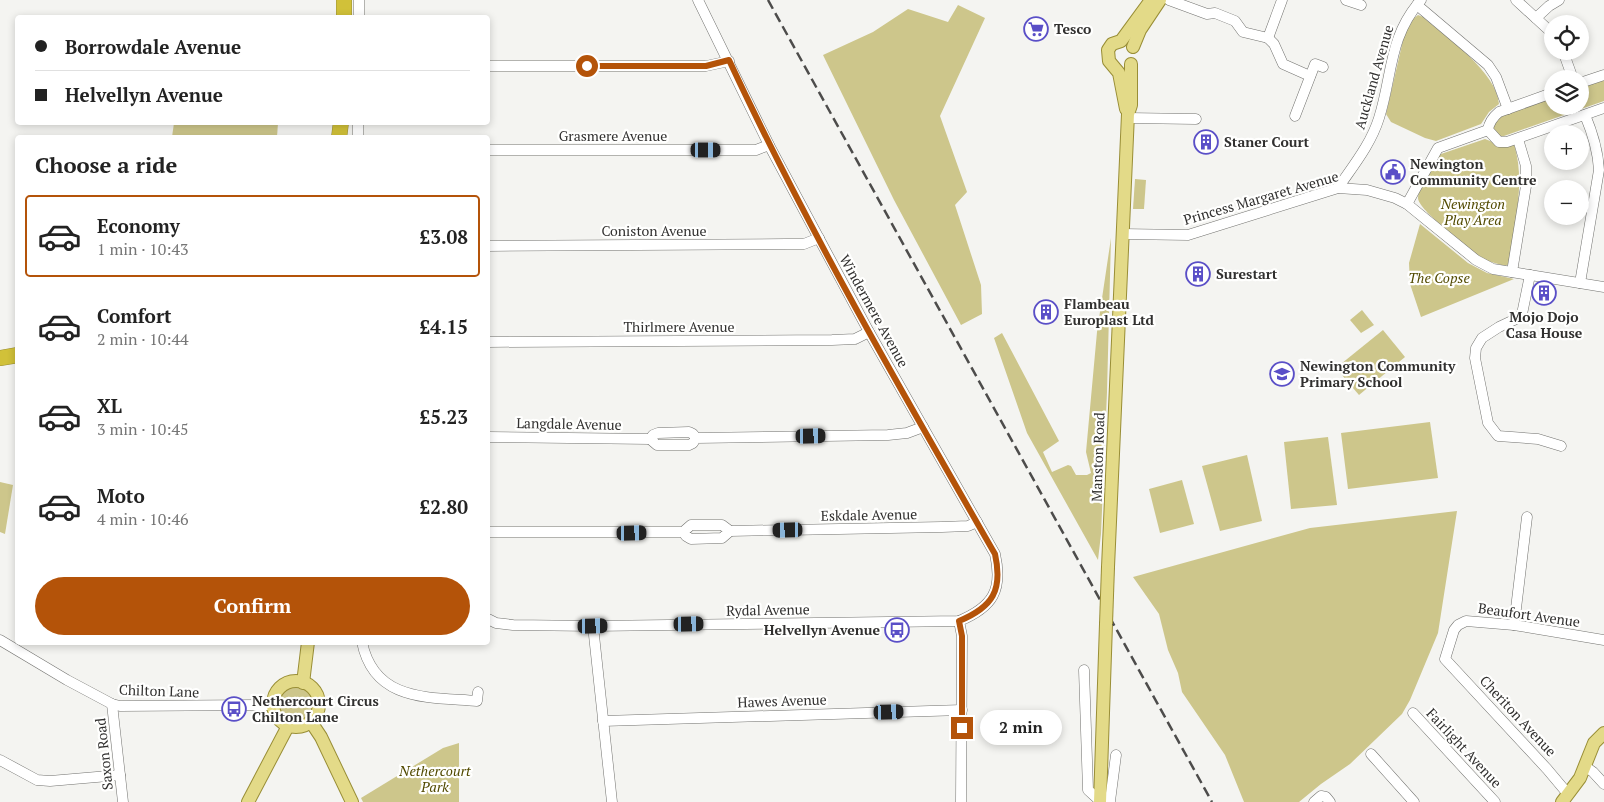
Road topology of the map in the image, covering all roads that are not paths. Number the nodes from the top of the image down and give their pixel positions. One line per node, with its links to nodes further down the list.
1 (344, 0): 13 (highway)
2 (359, 0): 14 (street)
3 (698, 0): 20 (street, Windermere Avenue)
4 (1151, 0): 18 (main road, Manston Road)
5 (1160, 0): 19 (main road, Manston Road)
6 (1170, 0): 17 (street)
7 (1282, 0): 17 (street)
8 (1516, 0): 15 (street)
9 (1559, 0): 15 (street)
10 (1349, 1): 12 (street)
11 (1419, 2): 30 (street); 40 (street, Auckland Avenue)
12 (1361, 6)
13 (344, 15)
14 (359, 15)
15 (1536, 18): 16 (street)
16 (1544, 26)
17 (1268, 38): 26 (street)
18 (1121, 41): 19 (main road); 24 (main road, Manston Road)
19 (1133, 47): 21 (main road, Manston Road)
20 (729, 60): 22 (street); 38 (street, Windermere Avenue)
21 (1131, 64): 24 (main road); 33 (main road, Manston Road)
22 (490, 66)
23 (1323, 67): 26 (street)
24 (1116, 68): 33 (main road, Manston Road)
25 (1604, 75): 27 (street)
26 (1310, 76): 34 (street)
27 (1589, 80)
28 (1544, 96): 30 (street)
29 (1604, 108): 31 (street)
30 (1508, 109): 36 (street)
31 (1589, 114)
32 (1585, 115): 37 (street); 47 (street)
33 (1128, 116): 35 (street); 42 (main road, Manston Road)
34 (1295, 116)
35 (1196, 120)
36 (1488, 130): 37 (street); 41 (street)
37 (1518, 139): 45 (street)
38 (769, 145): 39 (street, Grasmere Avenue); 43 (street, Windermere Avenue)
39 (490, 150)
40 (1338, 188): 41 (street, Princess Margaret Avenue); 42 (street, Princess Margaret Avenue)
41 (1406, 204): 45 (street, Princess Margaret Avenue)
42 (1122, 234): 91 (main road, Manston Road, bridge)
43 (819, 238): 44 (street, Coniston Avenue); 49 (street, Windermere Avenue)
44 (490, 246)
45 (1512, 272): 46 (street, Princess Margaret Avenue)
46 (1530, 275): 47 (street, Princess Margaret Avenue); 55 (street)
47 (1580, 283): 48 (street, Princess Margaret Avenue)
48 (1604, 288)
49 (870, 332): 50 (street, Thirlmere Avenue); 53 (street, Windermere Avenue)
50 (490, 342)
51 (15, 356): 52 (highway)
52 (0, 358)
53 (923, 427): 54 (street, Langdale Avenue); 57 (street, Windermere Avenue)
54 (490, 437)
55 (1561, 446)
56 (1527, 517): 61 (street)
57 (977, 522): 58 (street, Eskdale Avenue); 60 (street, Windermere Avenue)
58 (490, 532)
59 (490, 620): 62 (street, Rydal Avenue)
60 (959, 621): 62 (street, Rydal Avenue); 73 (street)
61 (1514, 625): 64 (street, Beaufort Avenue); 67 (street, Beaufort Avenue)
62 (593, 626): 75 (street)
63 (0, 640): 71 (street, Chilton Lane)
64 (1604, 640)
65 (308, 645): 69 (main road)
66 (363, 645): 70 (street)
67 (1445, 659): 85 (street, Cheriton Avenue)
68 (1084, 670): 91 (street)
69 (302, 683): 72 (main road); 76 (main road)
70 (478, 692)
71 (112, 704): 72 (street, Chilton Lane); 83 (street, Saxon Road)
72 (273, 705): 77 (main road)
73 (962, 710): 75 (street, Hawes Avenue); 90 (street)
74 (1413, 713): 95 (street, Fairlight Avenue)
75 (603, 721): 89 (street)
76 (311, 722): 77 (main road); 88 (main road)
77 (288, 726): 87 (main road)
78 (1604, 733): 82 (main road)
79 (1371, 754): 94 (street)
80 (1116, 755): 91 (street)
81 (0, 760): 83 (street)
82 (1586, 767): 84 (street); 85 (main road)
83 (120, 775): 86 (street, Saxon Road)
84 (1604, 784)
85 (1565, 798)
86 (123, 802)
87 (248, 802)
88 (352, 802)
89 (612, 802)
90 (961, 802)
91 (1100, 802)
92 (1314, 802): 93 (street)
93 (1330, 802)
94 (1414, 802)
95 (1495, 802)

